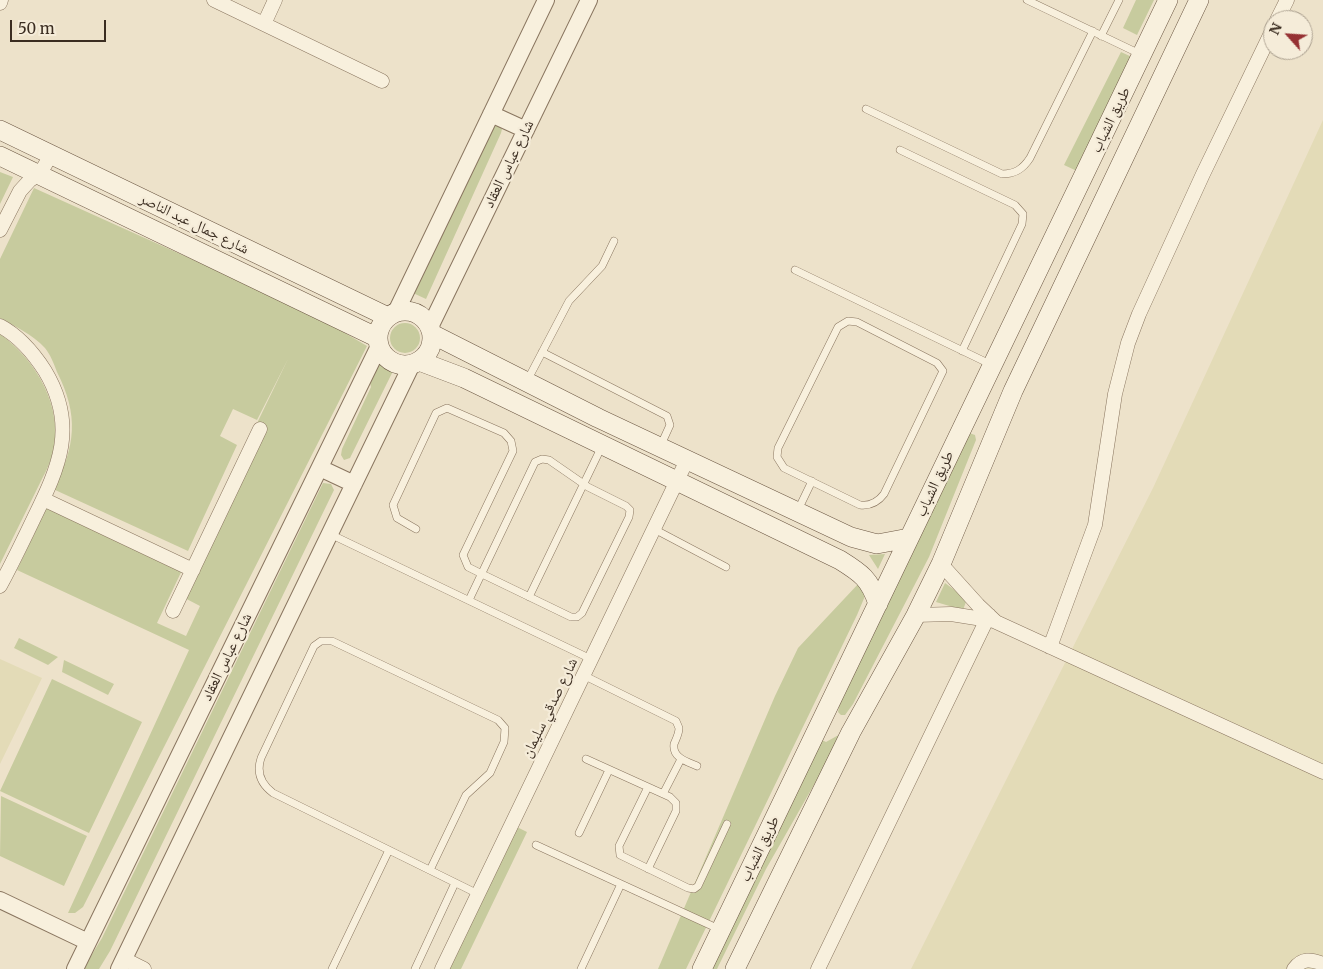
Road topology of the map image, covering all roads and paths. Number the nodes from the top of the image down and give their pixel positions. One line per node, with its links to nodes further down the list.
1 (214, 0): 9 (street)
2 (275, 0): 9 (street)
3 (589, 0): 18 (street, شارع عباس العقاد)
4 (1027, 0): 10 (lane)
5 (1119, 0): 11 (lane)
6 (1168, 0): 13 (main road, طريق الشباب)
7 (1199, 0): 40 (main road, طريق الشباب)
8 (543, 1): 16 (street)
9 (264, 24): 14 (street)
10 (1093, 32): 11 (lane); 15 (lane)
11 (1102, 36): 13 (lane)
12 (1263, 50): 68 (street)
13 (1142, 55): 35 (main road, طريق الشباب)
14 (382, 81)
15 (866, 109)
16 (491, 114): 18 (street); 28 (street)
17 (0, 130): 19 (main road, شارع جمال عبد الناصر)
18 (526, 130): 30 (street, شارع عباس العقاد)
19 (25, 142): 21 (main road, شارع جمال عبد الناصر); 22 (street)
20 (900, 150): 32 (lane)
21 (51, 155): 23 (street); 28 (main road, شارع جمال عبد الناصر)
22 (8, 160): 23 (main road, شارع جمال عبد الناصر); 24 (street)
23 (40, 175): 24 (street); 31 (main road, شارع جمال عبد الناصر)
24 (20, 191): 25 (street)
25 (0, 230)
26 (614, 241): 33 (lane)
27 (795, 270): 32 (lane)
28 (392, 315): 30 (main road); 31 (main road)
29 (0, 326): 49 (street)
30 (431, 331): 34 (main road); 36 (main road)
31 (379, 342): 34 (main road); 44 (street, شارع عباس العقاد)
32 (962, 351): 35 (lane)
33 (542, 352): 36 (lane); 42 (lane)
34 (416, 362): 41 (main road); 47 (street)
35 (992, 366): 38 (main road, طريق الشباب)
36 (526, 382): 37 (main road)
37 (598, 418): 41 (main road); 42 (main road)
38 (966, 420): 40 (main road); 55 (main road, طريق الشباب)
39 (260, 428): 59 (street)
40 (997, 431): 57 (main road, طريق الشباب)
41 (595, 442): 45 (main road); 48 (lane)
42 (660, 447): 43 (main road)
43 (687, 460): 45 (street, شارع صدقي سليمان); 50 (main road)
44 (320, 468): 47 (street); 91 (street, شارع عباس العقاد)
45 (677, 481): 52 (street, شارع صدقي سليمان); 56 (main road)
46 (812, 481): 46 (lane); 50 (lane)
47 (354, 484): 53 (street)
48 (583, 484): 60 (lane); 62 (lane); 62 (lane)
49 (43, 499): 59 (street); 61 (street)
50 (796, 512): 54 (main road)
51 (416, 529): 60 (lane)
52 (654, 529): 58 (lane); 69 (street, شارع صدقي سليمان)
53 (330, 534): 63 (lane); 92 (street)
54 (851, 537): 55 (main road); 56 (main road)
55 (909, 538): 64 (main road, طريق الشباب)
56 (840, 560): 64 (main road)
57 (941, 564): 66 (main road, طريق الشباب); 67 (street)
58 (726, 567)
59 (193, 570): 65 (street)
60 (482, 574): 62 (lane); 63 (lane)
61 (0, 586)
62 (529, 596)
63 (469, 600): 69 (lane)
64 (878, 604): 71 (main road, طريق الشباب)
65 (173, 611)
66 (916, 614): 67 (street); 72 (main road, طريق الشباب)
67 (991, 619): 68 (street); 102 (street)
68 (1050, 647): 77 (street)
69 (591, 659): 70 (street, شارع صدقي سليمان)
70 (583, 675): 74 (lane); 88 (street, شارع صدقي سليمان)
71 (823, 718): 72 (main road); 90 (main road, طريق الشباب)
72 (851, 732): 101 (main road, طريق الشباب)
73 (586, 759): 76 (lane)
74 (681, 759): 75 (lane); 79 (lane)
75 (697, 766)
76 (609, 770): 78 (lane); 81 (lane)
77 (1323, 772)
78 (648, 787): 79 (lane); 84 (lane)
79 (663, 794): 84 (lane)
80 (726, 824): 84 (lane)
81 (579, 833)
82 (536, 845): 87 (lane)
83 (389, 850): 85 (lane); 85 (lane); 96 (lane)
84 (648, 869)
85 (430, 870): 86 (lane)
86 (455, 883): 88 (lane); 97 (lane)
87 (621, 884): 90 (lane); 99 (lane)
88 (478, 894): 98 (street, شارع صدقي سليمان)
89 (0, 900): 91 (street)
90 (721, 930): 100 (main road, طريق الشباب)
91 (88, 942): 94 (street, شارع عباس العقاد)
92 (121, 964): 95 (street)
93 (1323, 964): 103 (street)
94 (75, 969)
95 (144, 969)
96 (332, 969)
97 (415, 969)
98 (442, 969)
99 (581, 969)
100 (702, 969)
101 (735, 969)
102 (818, 969)
103 (1294, 969)

